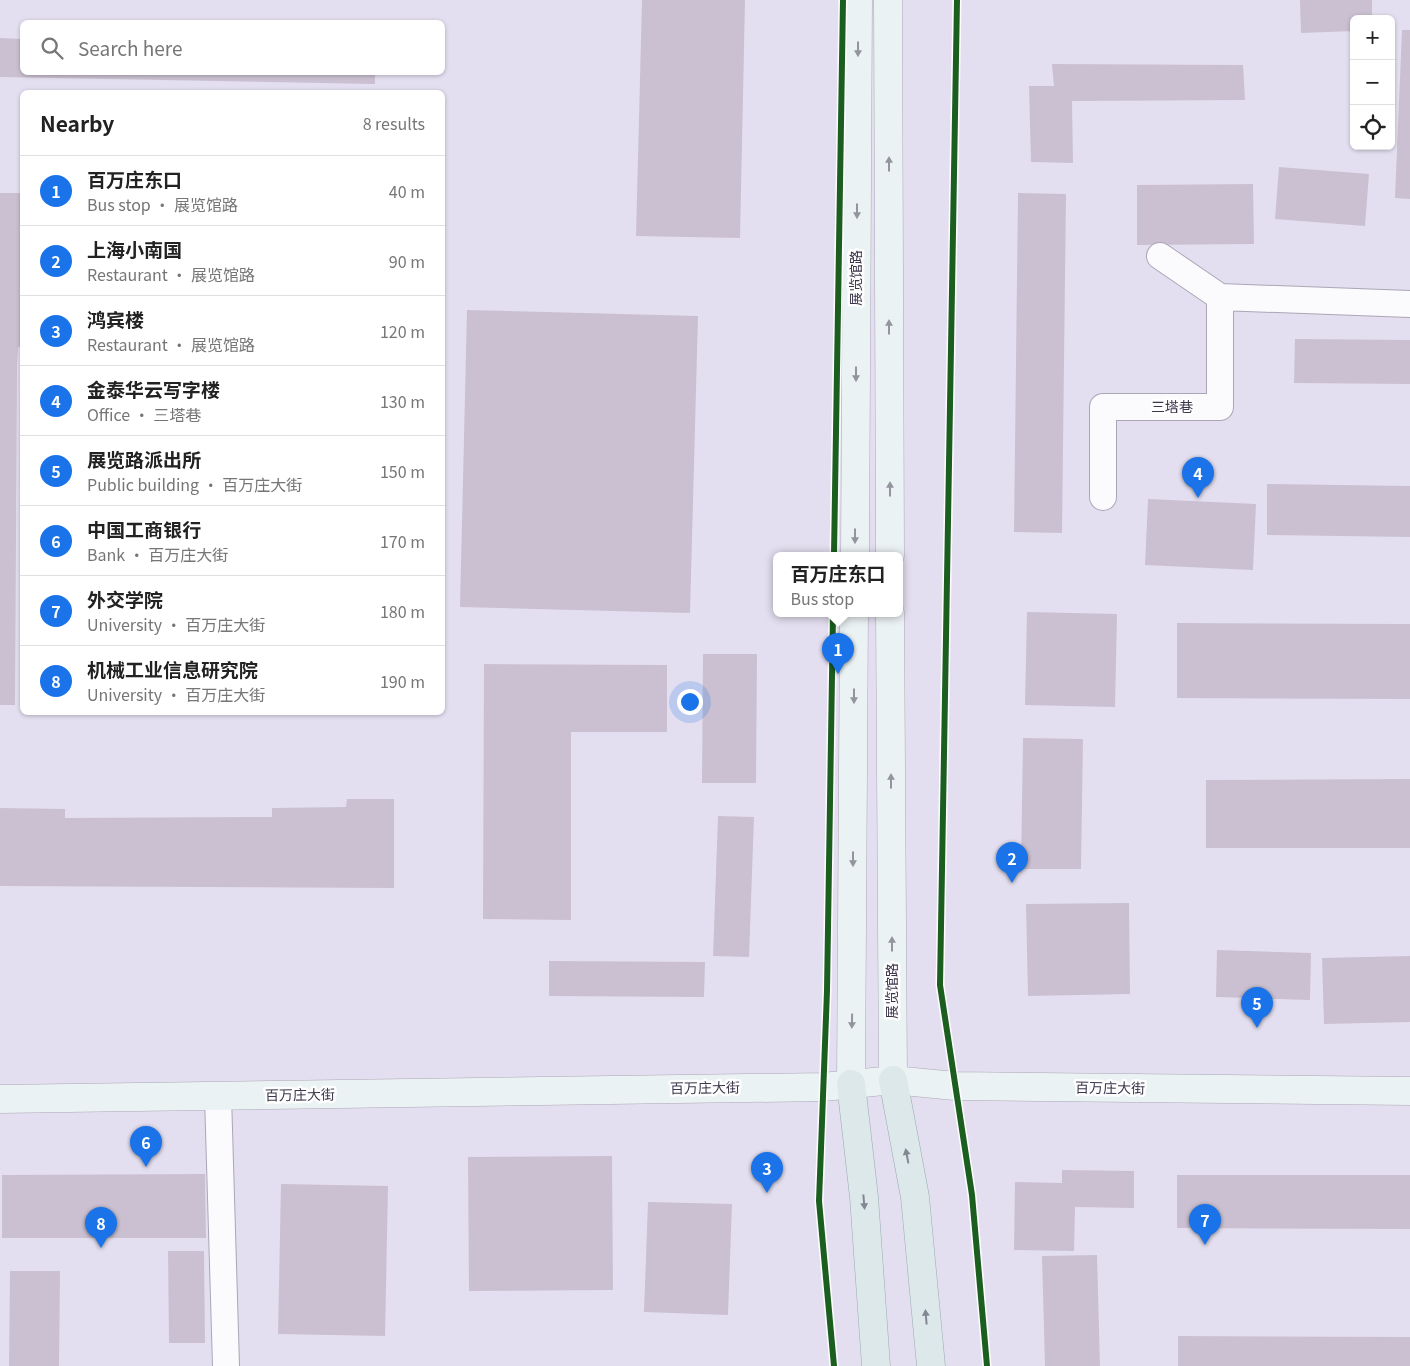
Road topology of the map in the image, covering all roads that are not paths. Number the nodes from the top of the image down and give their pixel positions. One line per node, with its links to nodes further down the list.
1 (858, 0): 7 (main road, 展览馆路, one-way to 7)
2 (888, 0): 8 (main road, one-way to 2)
3 (1160, 256): 4 (street)
4 (1220, 297): 5 (street); 6 (street, 三塔巷)
5 (1410, 304)
6 (1103, 497)
7 (855, 552)
8 (890, 552)
9 (854, 617): 12 (main road, one-way to 12)
10 (890, 617): 11 (main road, 展览馆路, one-way to 10)
11 (893, 1080): 12 (main road, 百万庄大街); 13 (main road, 百万庄大街); 18 (main road, 展览馆路, one-way to 11)
12 (851, 1084): 14 (main road, 百万庄大街); 17 (main road, one-way to 17)
13 (1410, 1091)
14 (218, 1096): 15 (main road, 百万庄大街); 16 (street)
15 (0, 1099)
16 (226, 1366)
17 (876, 1366)
18 (931, 1366)

